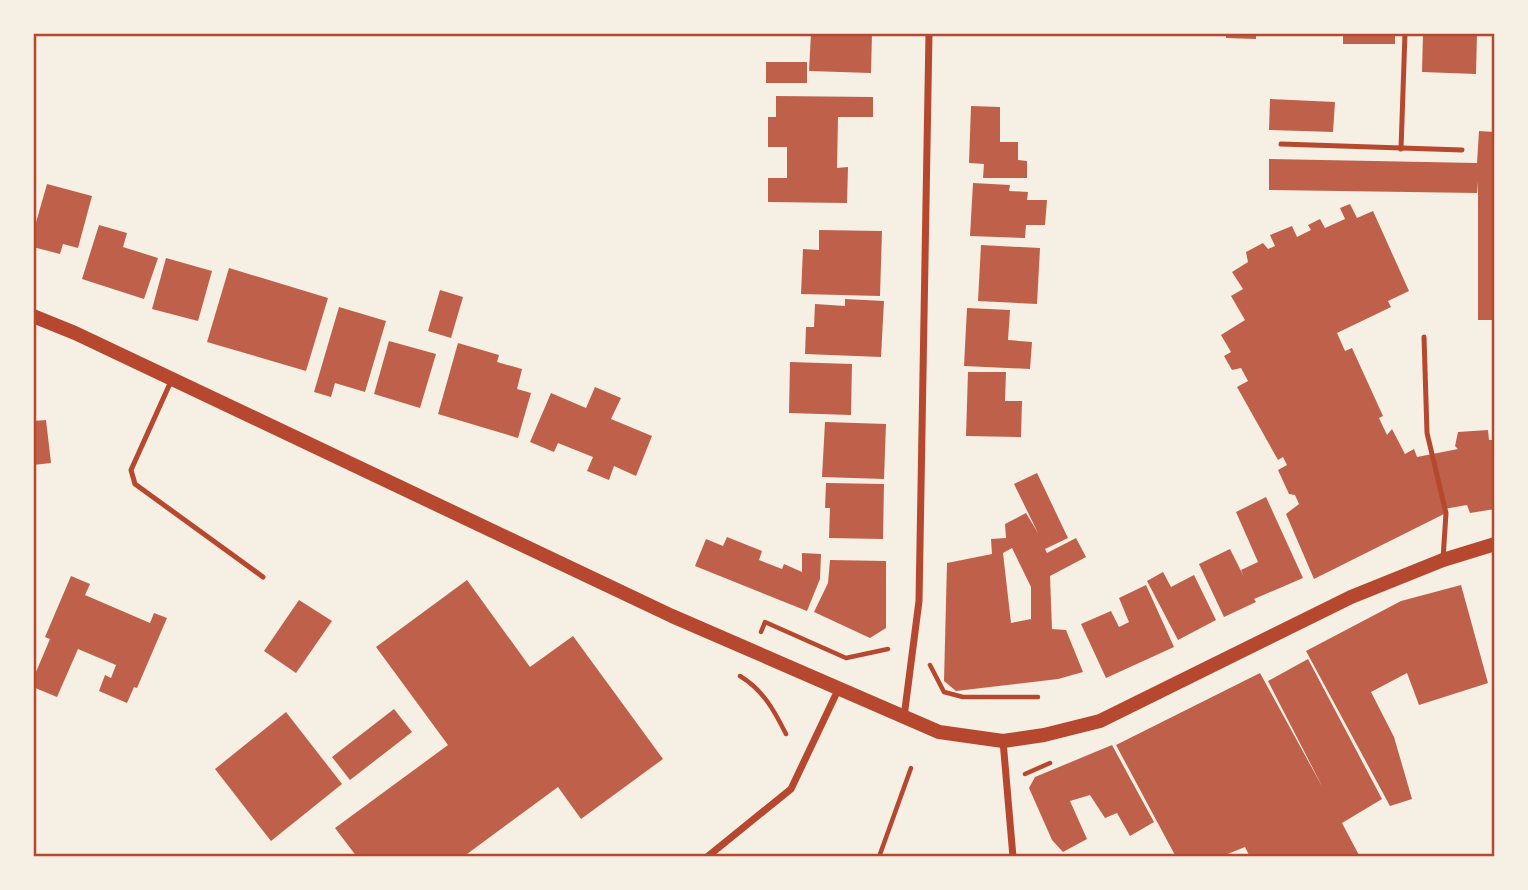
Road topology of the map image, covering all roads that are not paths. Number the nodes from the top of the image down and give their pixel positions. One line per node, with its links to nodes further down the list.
1 (929, 33): 13 (street)
2 (1405, 33): 4 (lane)
3 (1280, 144): 4 (lane)
4 (1401, 149): 5 (lane)
5 (1462, 150)
6 (33, 316): 8 (main road)
7 (1424, 337): 10 (lane)
8 (172, 379): 11 (lane); 12 (main road)
9 (1495, 544): 10 (main road)
10 (1443, 560): 14 (main road)
11 (264, 577)
12 (838, 690): 13 (main road); 15 (street)
13 (904, 718): 14 (main road)
14 (1003, 741): 16 (street)
15 (707, 857)
16 (1013, 857)

